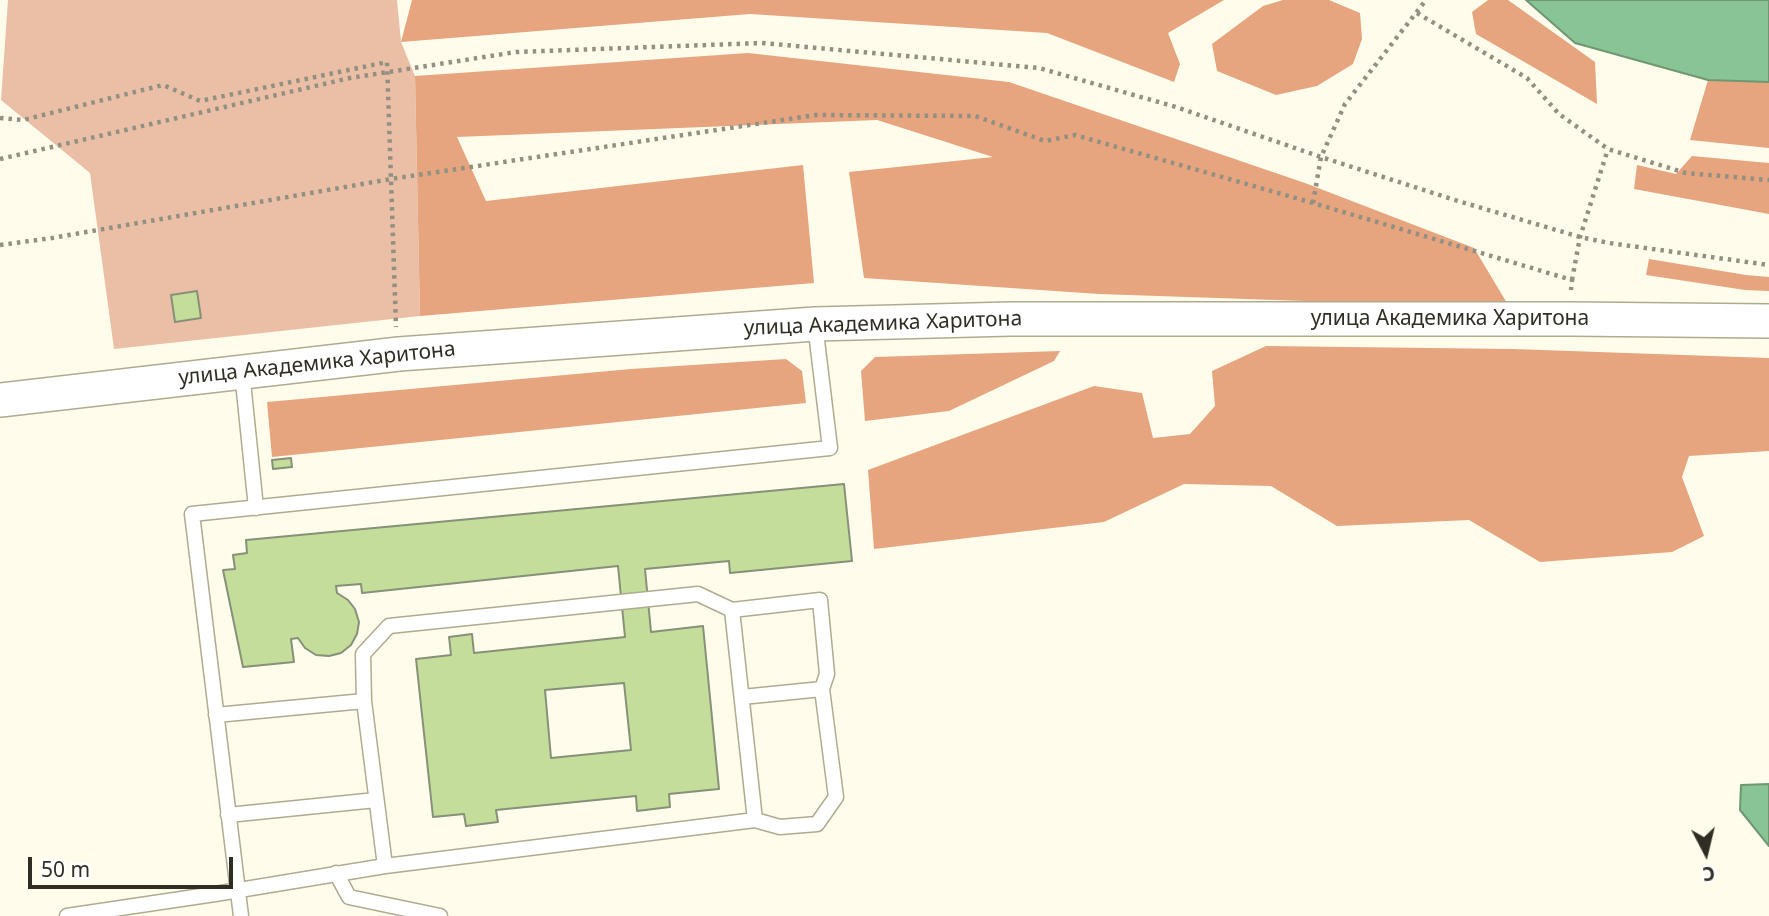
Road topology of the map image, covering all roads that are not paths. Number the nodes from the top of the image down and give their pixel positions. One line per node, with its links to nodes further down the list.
1 (1769, 321): 2 (street, улица Академика Харитона)
2 (815, 324): 3 (street, улица Академика Харитона); 5 (lane)
3 (242, 372): 4 (street, улица Академика Харитона); 5 (lane)
4 (0, 400)
5 (256, 508): 10 (lane)
6 (732, 610): 7 (lane); 8 (lane); 9 (lane)
7 (822, 690): 8 (lane); 13 (lane)
8 (742, 697): 13 (lane)
9 (364, 701): 10 (lane); 11 (lane)
10 (216, 715): 12 (lane)
11 (376, 800): 12 (lane); 14 (lane)
12 (228, 815): 16 (lane)
13 (755, 820): 14 (lane)
14 (384, 866): 15 (lane)
15 (336, 873): 16 (lane); 19 (lane)
16 (238, 890): 17 (lane); 18 (lane)
17 (67, 916)
18 (241, 916)
19 (440, 916)

